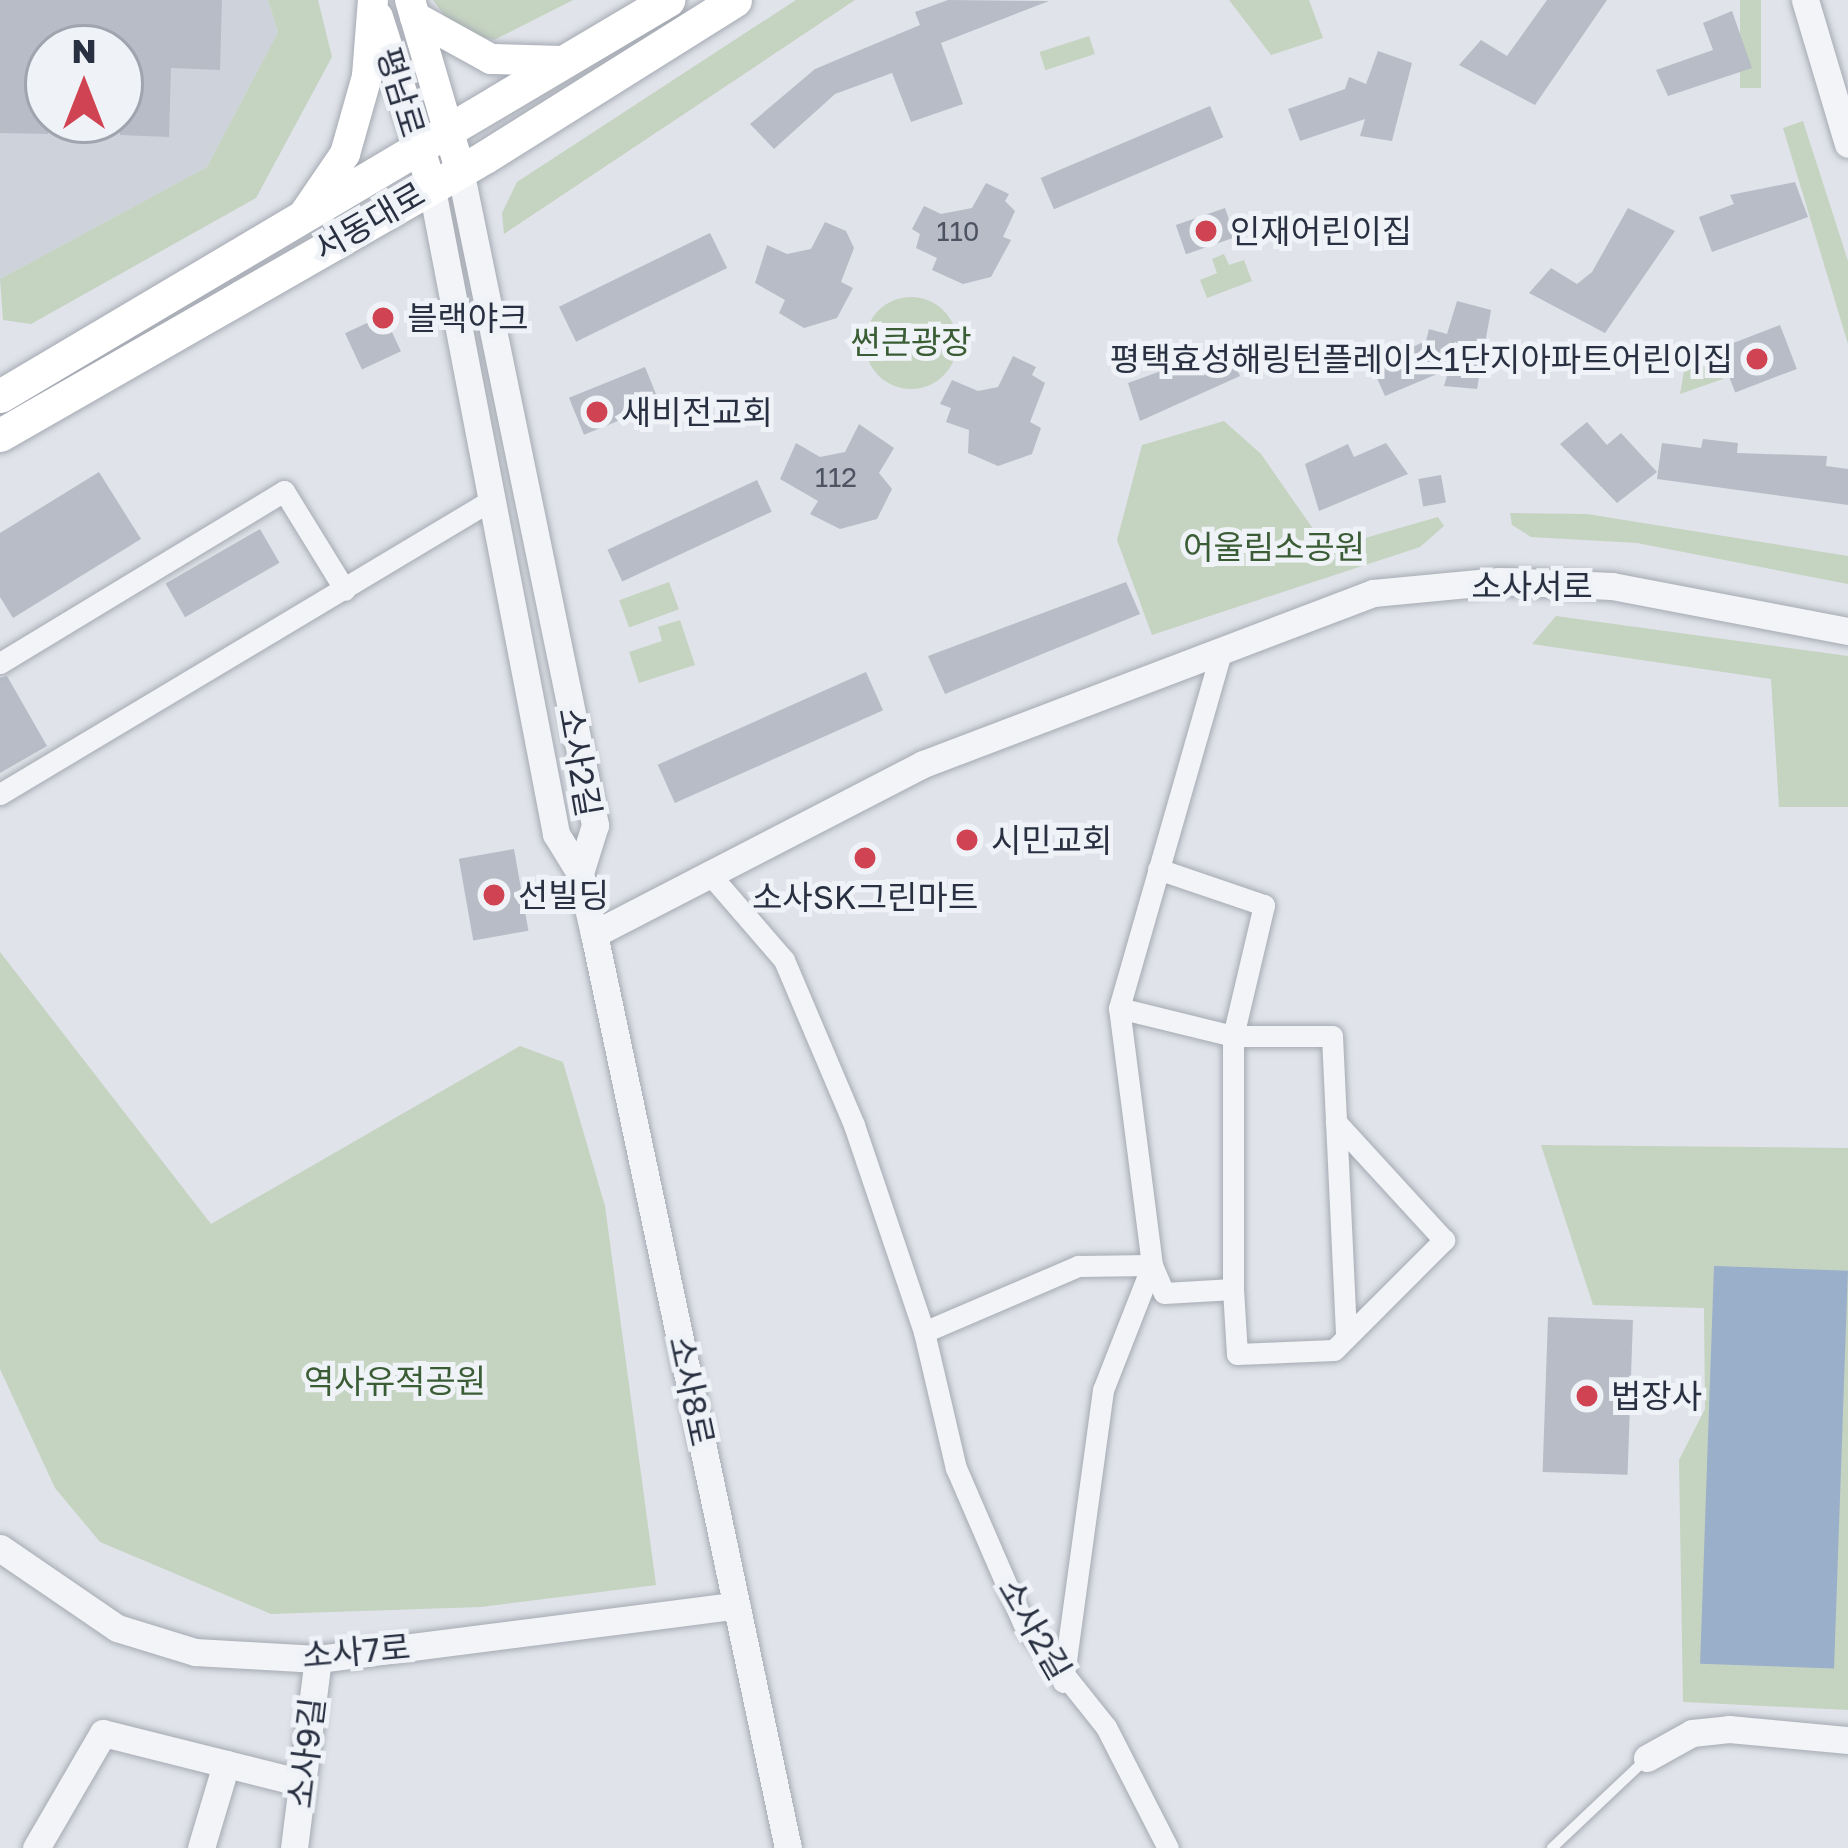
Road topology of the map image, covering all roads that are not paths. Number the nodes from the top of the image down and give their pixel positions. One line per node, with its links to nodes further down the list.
1 (373, 0): 10 (main road, 평남로); 12 (main road)
2 (668, 0): 6 (main road, 서동대로)
3 (735, 0): 11 (main road, 서동대로)
4 (1805, 0): 7 (street)
5 (412, 8): 6 (main road); 8 (main road, 평남로)
6 (564, 61): 8 (main road, 서동대로)
7 (1840, 84): 9 (street)
8 (448, 128): 10 (main road, 서동대로); 11 (main road, 평남로)
9 (1848, 144)
10 (416, 146): 11 (main road, 평남로); 12 (main road, 서동대로)
11 (446, 177): 14 (main road, 서동대로); 15 (street, 소사2길); 23 (street, 소사2길)
12 (304, 214): 13 (main road, 서동대로)
13 (4, 385)
14 (0, 435)
15 (493, 499): 16 (street); 23 (street, 소사2길)
16 (345, 590): 19 (street); 20 (street)
17 (1848, 631): 18 (street, 소사서로)
18 (1222, 649): 21 (street); 22 (street)
19 (0, 663)
20 (0, 794)
21 (1159, 868): 25 (street); 26 (street)
22 (708, 872): 24 (street); 30 (street, 소사2길)
23 (580, 873): 24 (street, 소사8로)
24 (594, 934): 33 (street, 소사8로)
25 (1119, 1008): 26 (street); 28 (street)
26 (1233, 1036): 27 (street); 29 (street)
27 (1336, 1122): 31 (street); 31 (street)
28 (1152, 1264): 29 (street); 30 (street); 35 (street)
29 (1233, 1289): 31 (street)
30 (924, 1332): 35 (street, 소사2길)
31 (1346, 1337)
32 (0, 1548): 34 (street, 소사7로)
33 (737, 1605): 34 (street, 소사7로); 43 (street, 소사8로)
34 (318, 1658): 39 (street, 소사9길)
35 (1063, 1682): 44 (street, 소사2길)
36 (1848, 1740): 37 (street)
37 (1647, 1758): 45 (lane)
38 (226, 1764): 39 (street); 40 (street); 41 (street)
39 (302, 1783): 42 (street, 소사9길)
40 (36, 1848)
41 (201, 1848)
42 (294, 1848)
43 (788, 1848)
44 (1168, 1848)
45 (1552, 1848)

